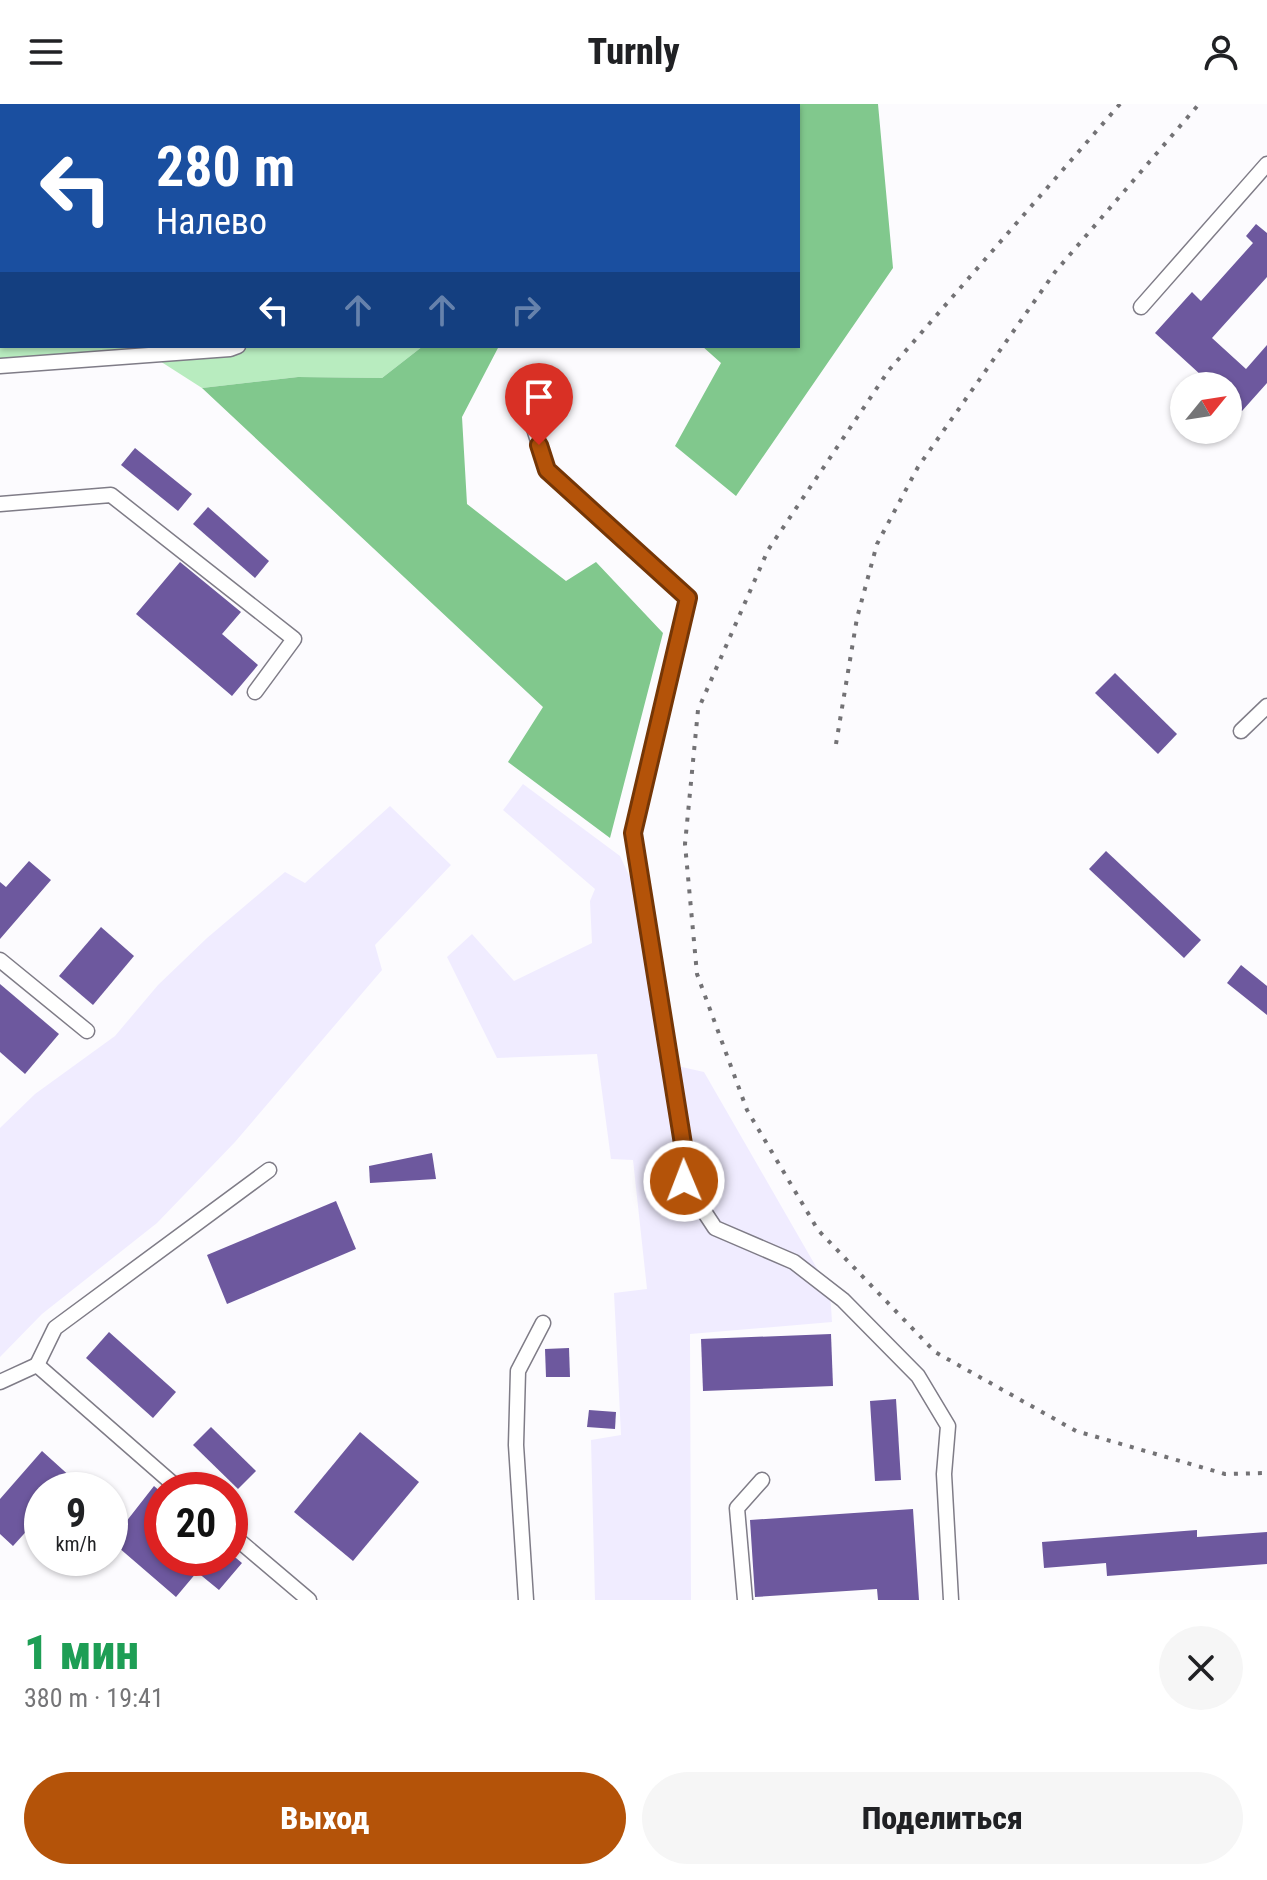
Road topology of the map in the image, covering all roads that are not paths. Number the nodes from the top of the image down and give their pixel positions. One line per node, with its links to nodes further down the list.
1 (1267, 164): 2 (street)
2 (1141, 307)
3 (233, 348): 4 (street)
4 (0, 366)
5 (531, 419): 22 (street)
6 (0, 504): 7 (street)
7 (255, 692)
8 (1267, 706): 9 (street)
9 (1241, 731)
10 (0, 960): 11 (street)
11 (87, 1031)
12 (269, 1170): 14 (street)
13 (543, 1323): 20 (street)
14 (37, 1365): 15 (street); 16 (street)
15 (0, 1382)
16 (159, 1472)
17 (762, 1480): 21 (street)
18 (248, 1548): 19 (street)
19 (309, 1600)
20 (526, 1600)
21 (745, 1600)
22 (951, 1600)

